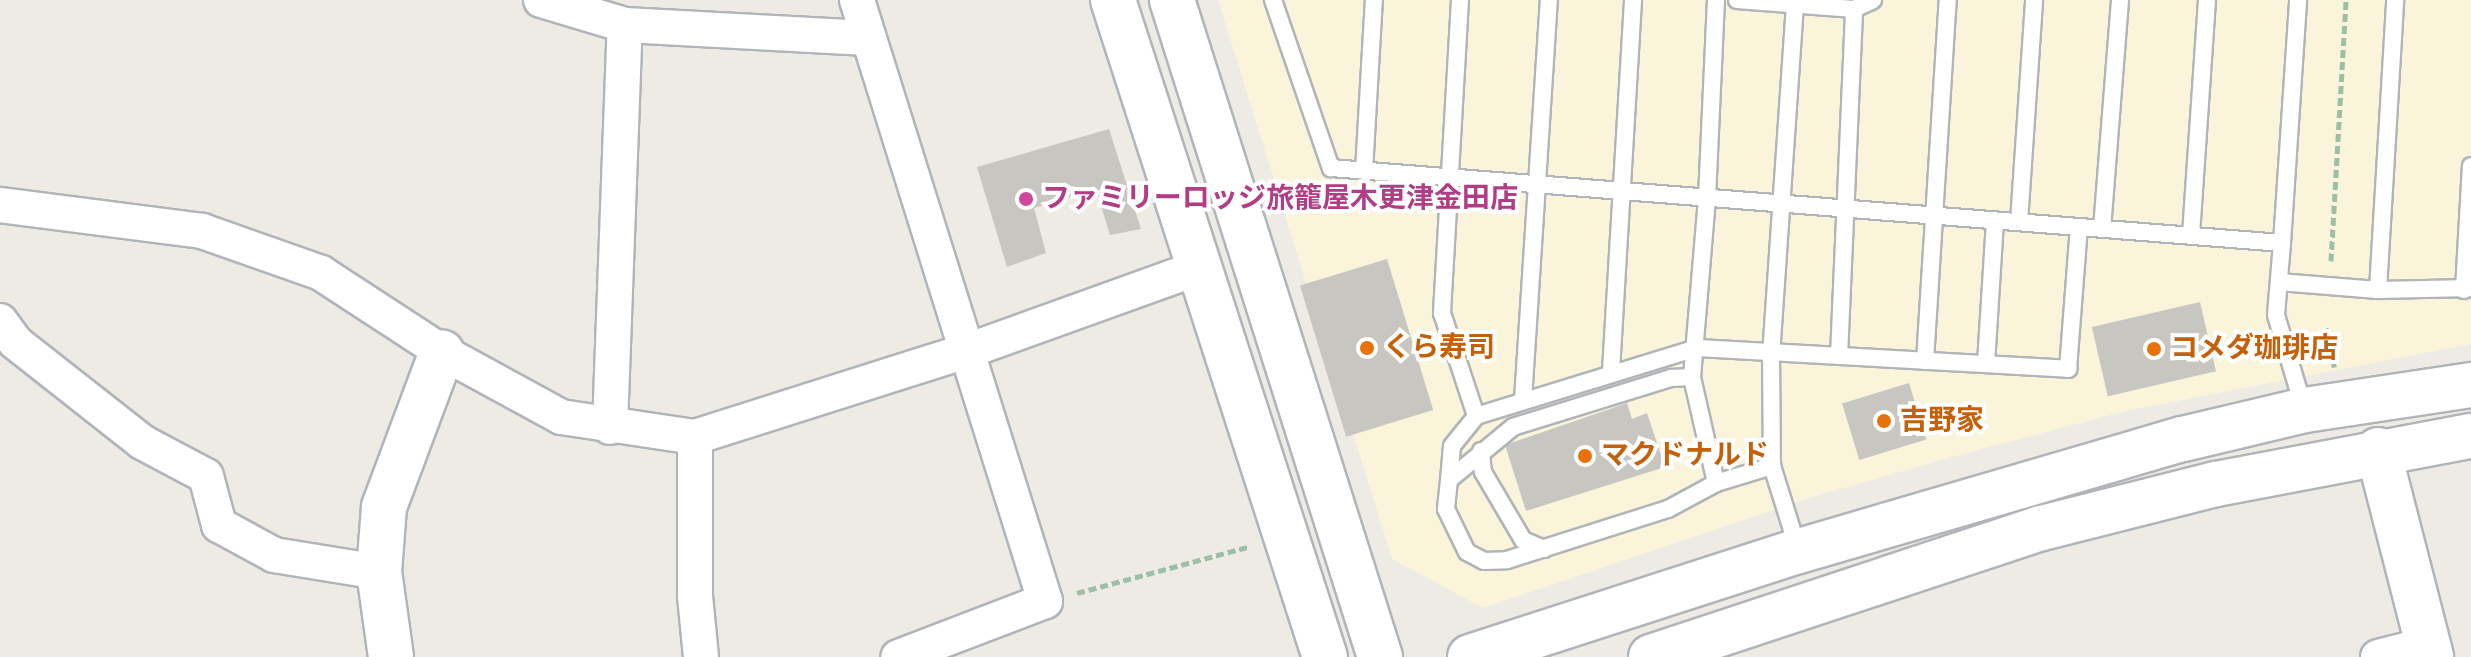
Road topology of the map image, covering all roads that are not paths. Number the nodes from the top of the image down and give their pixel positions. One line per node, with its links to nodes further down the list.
1 (541, 0): 21 (street)
2 (857, 0): 22 (street)
3 (1113, 0): 39 (street)
4 (1172, 0): 73 (street)
5 (1273, 0): 24 (lane)
6 (1374, 0): 24 (lane)
7 (1460, 0): 25 (lane)
8 (1549, 0): 26 (lane)
9 (1633, 0): 27 (lane)
10 (1716, 0): 28 (lane)
11 (1737, 0): 19 (lane)
12 (1873, 0): 20 (lane)
13 (1948, 0): 32 (lane)
14 (2034, 0): 34 (lane)
15 (2120, 0): 36 (lane)
16 (2207, 0): 37 (lane)
17 (2298, 0): 38 (lane)
18 (2395, 0): 42 (lane)
19 (1795, 4): 20 (lane); 29 (lane)
20 (1854, 9): 31 (lane)
21 (625, 25): 22 (street); 57 (street)
22 (867, 38): 45 (street)
23 (2471, 166): 41 (lane)
24 (1364, 171): 25 (lane)
25 (1450, 178): 26 (lane); 56 (lane)
26 (1535, 184): 27 (lane); 54 (lane)
27 (1620, 191): 28 (lane); 51 (lane)
28 (1707, 198): 29 (lane); 44 (lane)
29 (1780, 202): 31 (lane); 47 (lane)
30 (0, 205): 46 (street)
31 (1849, 209): 32 (lane); 48 (lane)
32 (1935, 215): 33 (lane); 49 (lane)
33 (1995, 220): 34 (lane); 50 (lane)
34 (2019, 222): 35 (lane)
35 (2079, 227): 36 (lane); 50 (lane)
36 (2102, 229): 37 (lane)
37 (2191, 235): 38 (lane)
38 (2282, 243): 40 (lane)
39 (1200, 267): 45 (street); 72 (street)
40 (2279, 282): 42 (lane); 55 (lane)
41 (2468, 289): 42 (lane)
42 (2378, 290)
43 (0, 321): 67 (street)
44 (1697, 348): 47 (lane); 51 (lane); 52 (lane)
45 (970, 350): 59 (street); 71 (street)
46 (442, 352): 57 (street); 67 (street)
47 (1771, 354): 48 (lane); 62 (lane)
48 (1839, 356): 49 (lane)
49 (1925, 361): 50 (lane)
50 (1986, 364)
51 (1611, 371): 54 (lane)
52 (1692, 377): 61 (lane); 64 (lane)
53 (2471, 385): 55 (street)
54 (1523, 400): 56 (lane)
55 (2305, 410): 66 (street)
56 (1476, 416): 63 (lane)
57 (610, 427): 59 (street)
58 (2471, 436): 60 (street)
59 (695, 437): 70 (street)
60 (2378, 450): 68 (street); 75 (street)
61 (1481, 451): 63 (lane); 65 (lane)
62 (1772, 466): 64 (lane); 66 (lane)
63 (1449, 480): 65 (lane)
64 (1716, 483): 65 (lane)
65 (1544, 549)
66 (1799, 551): 74 (street)
67 (379, 572): 69 (street)
68 (2428, 651): 76 (street)
69 (391, 657)
70 (701, 657)
71 (898, 657)
72 (1325, 657)
73 (1380, 657)
74 (1470, 657)
75 (1651, 657)
76 (2378, 657)

